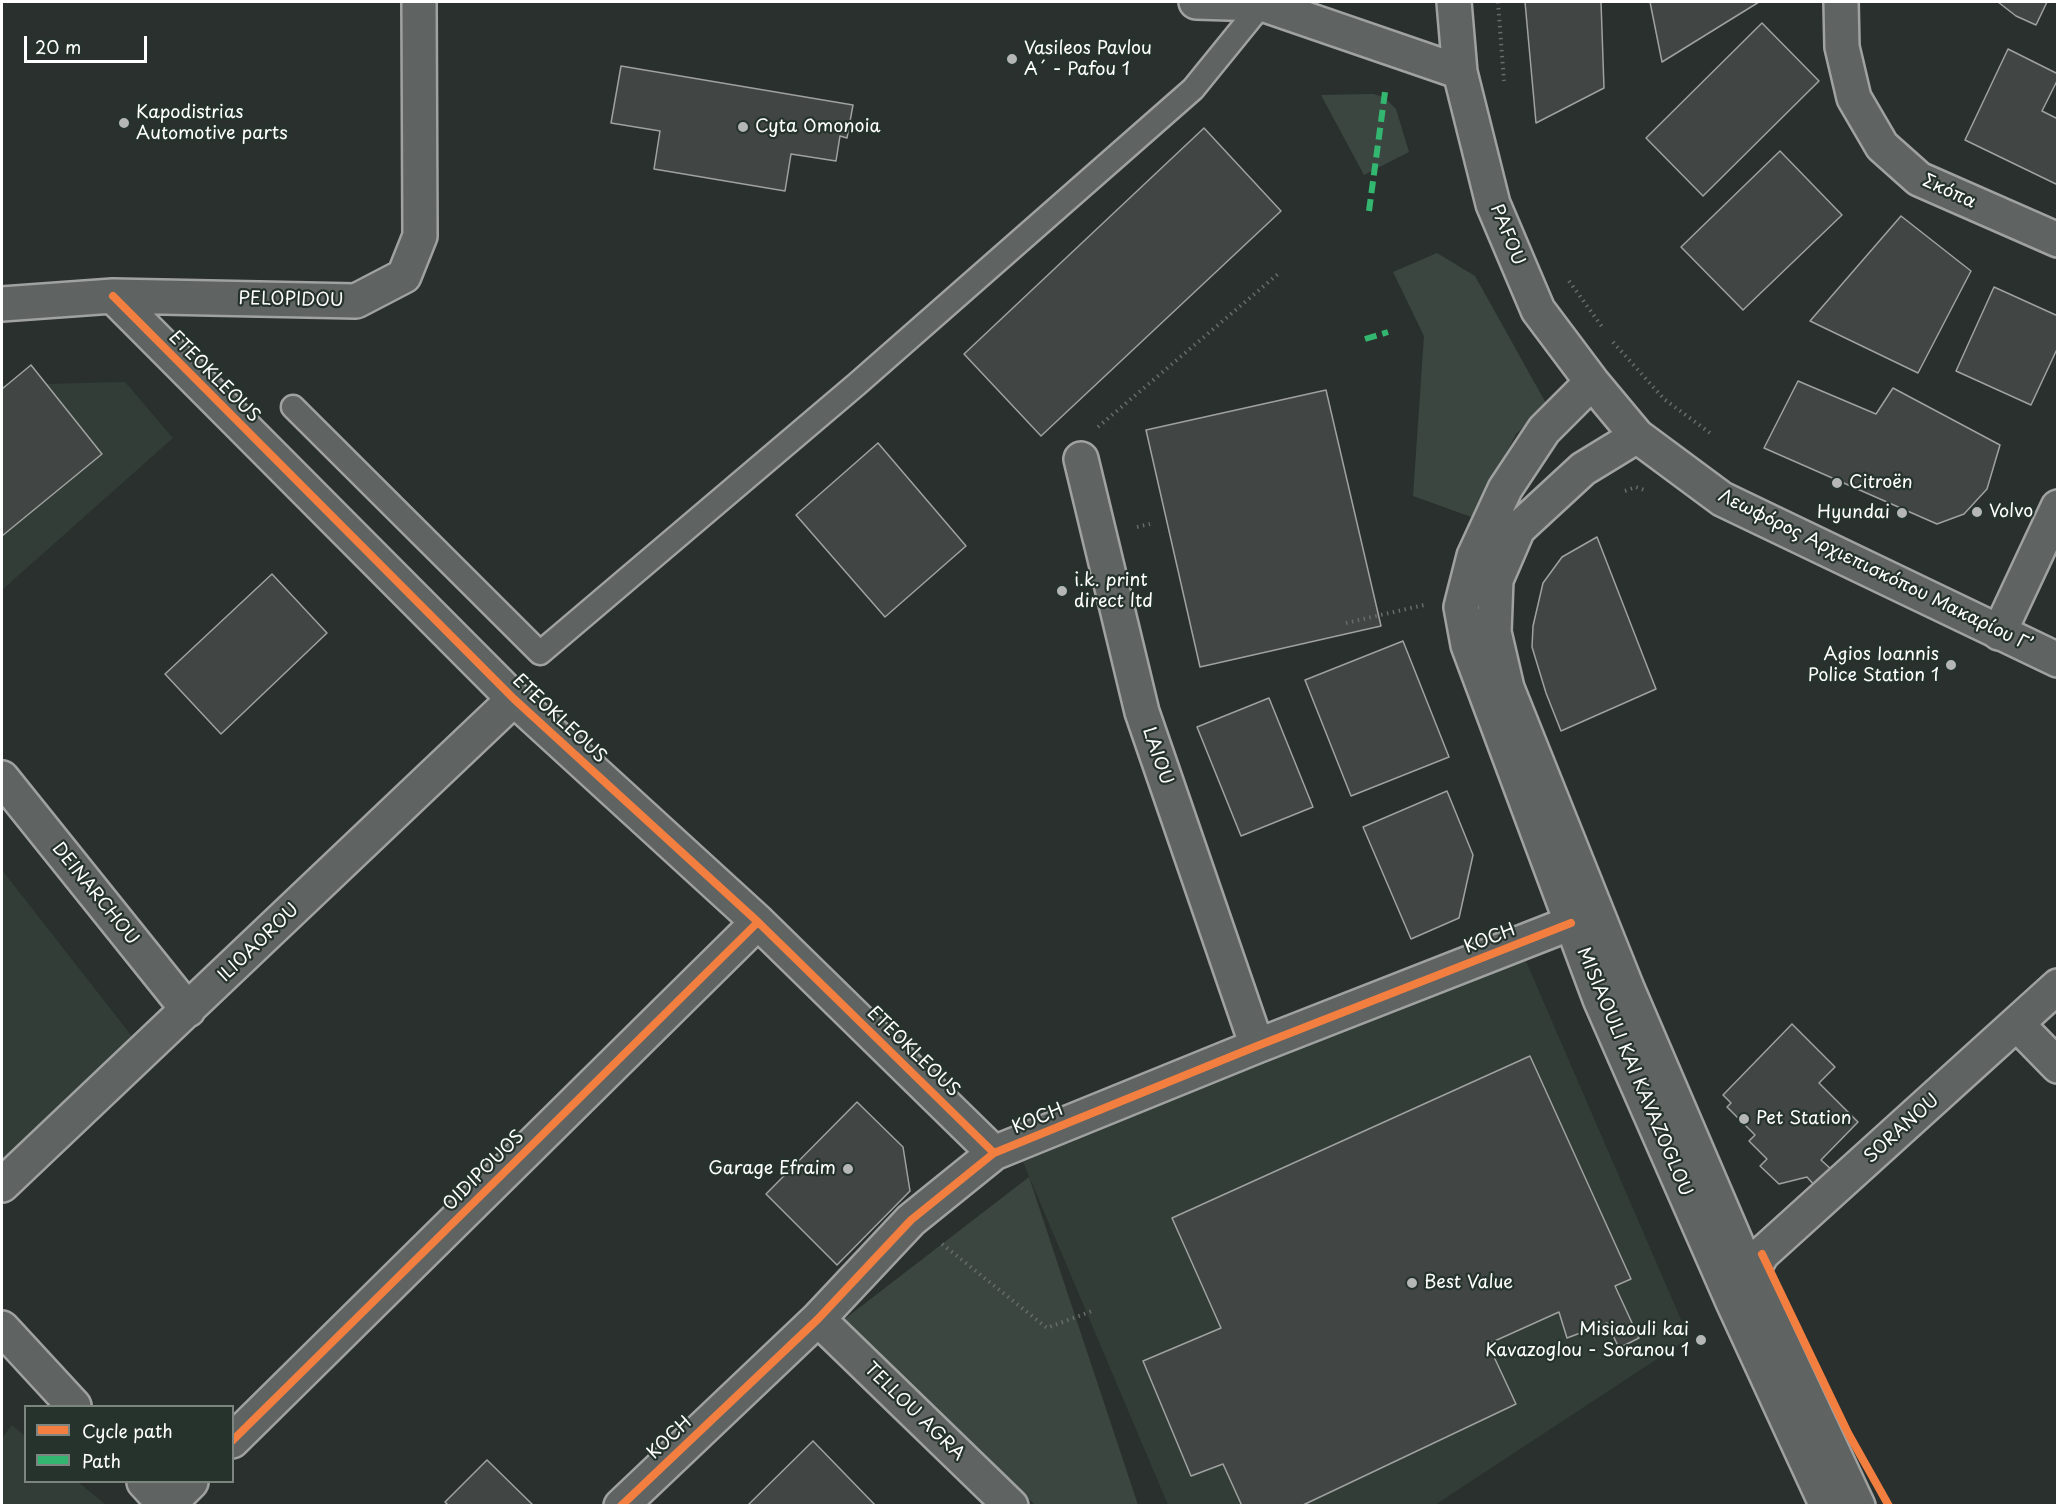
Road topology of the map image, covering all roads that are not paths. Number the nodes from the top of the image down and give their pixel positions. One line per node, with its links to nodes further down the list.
1 (419, 2): 8 (street, PELOPIDOU)
2 (1196, 2): 5 (street)
3 (1454, 2): 6 (street, PAFOU)
4 (1841, 2): 7 (street, Σκόπα)
5 (1273, 3): 6 (street); 11 (lane)
6 (1460, 72): 10 (street, PAFOU)
7 (2058, 240)
8 (113, 296): 9 (street, PELOPIDOU); 17 (street, ETEOKLEOUS)
9 (2, 304)
10 (1592, 381): 12 (street, PAFOU); 20 (street, MISIAOULI KAI KAVAZOGLOU)
11 (293, 407)
12 (1637, 436): 15 (street, Λεωφόρος Αρχιεπισκόπου Μακαρίου Γ’); 28 (street, MISIAOULI KAI KAVAZOGLOU)
13 (1081, 459): 24 (street, LAIOU)
14 (2058, 507): 15 (street)
15 (2000, 633): 16 (street, Λεωφόρος Αρχιεπισκόπου Μακαρίου Γ’)
16 (2058, 660)
17 (514, 699): 19 (street, ETEOKLEOUS); 22 (street, ILIOAOROU)
18 (2, 778): 22 (street, DEINARCHOU)
19 (758, 922): 26 (street, ETEOKLEOUS); 32 (street, OIDIPOUOS)
20 (1571, 923): 24 (street, KOCH); 38 (street, MISIAOULI KAI KAVAZOGLOU)
21 (2058, 986): 23 (street, SORANOU)
22 (188, 1010): 27 (street, ILIOAOROU)
23 (2017, 1024): 25 (street); 28 (street, SORANOU)
24 (1257, 1046): 26 (street, KOCH)
25 (2058, 1066)
26 (994, 1153): 29 (street, KOCH)
27 (2, 1185)
28 (1750, 1275): 39 (street, MISIAOULI KAI KAVAZOGLOU)
29 (818, 1319): 36 (street, KOCH); 37 (street, TELLOU AGRA)
30 (2, 1328): 31 (street)
31 (73, 1405)
32 (234, 1439)
33 (145, 1483): 35 (street)
34 (191, 1483): 35 (street)
35 (167, 1506)
36 (621, 1506)
37 (1011, 1506)
38 (1827, 1506)
39 (1858, 1506)

